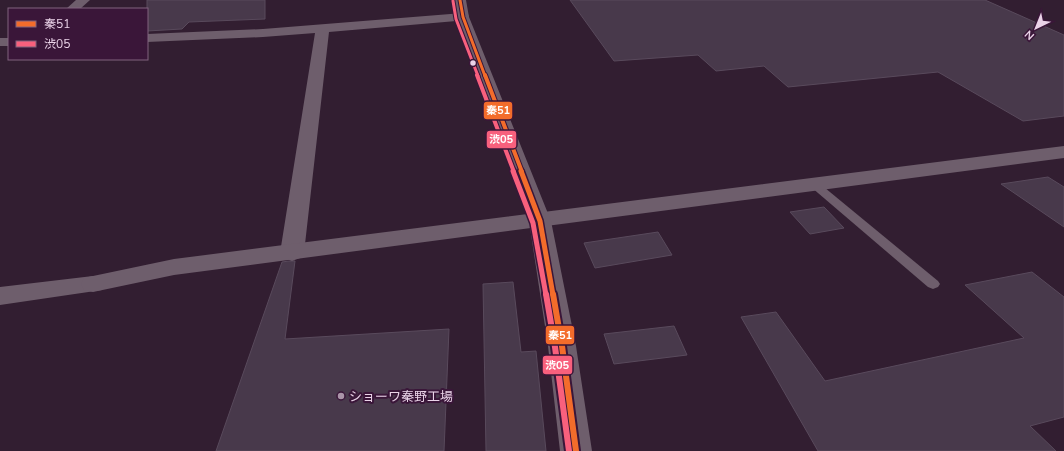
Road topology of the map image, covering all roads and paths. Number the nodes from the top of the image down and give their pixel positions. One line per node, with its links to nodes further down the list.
1 (84, 0): 2 (street)
2 (73, 8)
3 (462, 8): 4 (street); 8 (street)
4 (323, 27): 5 (street); 9 (street)
5 (148, 38)
6 (1064, 152): 7 (street)
7 (815, 185): 8 (street); 10 (lane)
8 (540, 221): 9 (street); 12 (street)
9 (292, 253): 11 (street)
10 (933, 284)
11 (0, 296)
12 (576, 451)

